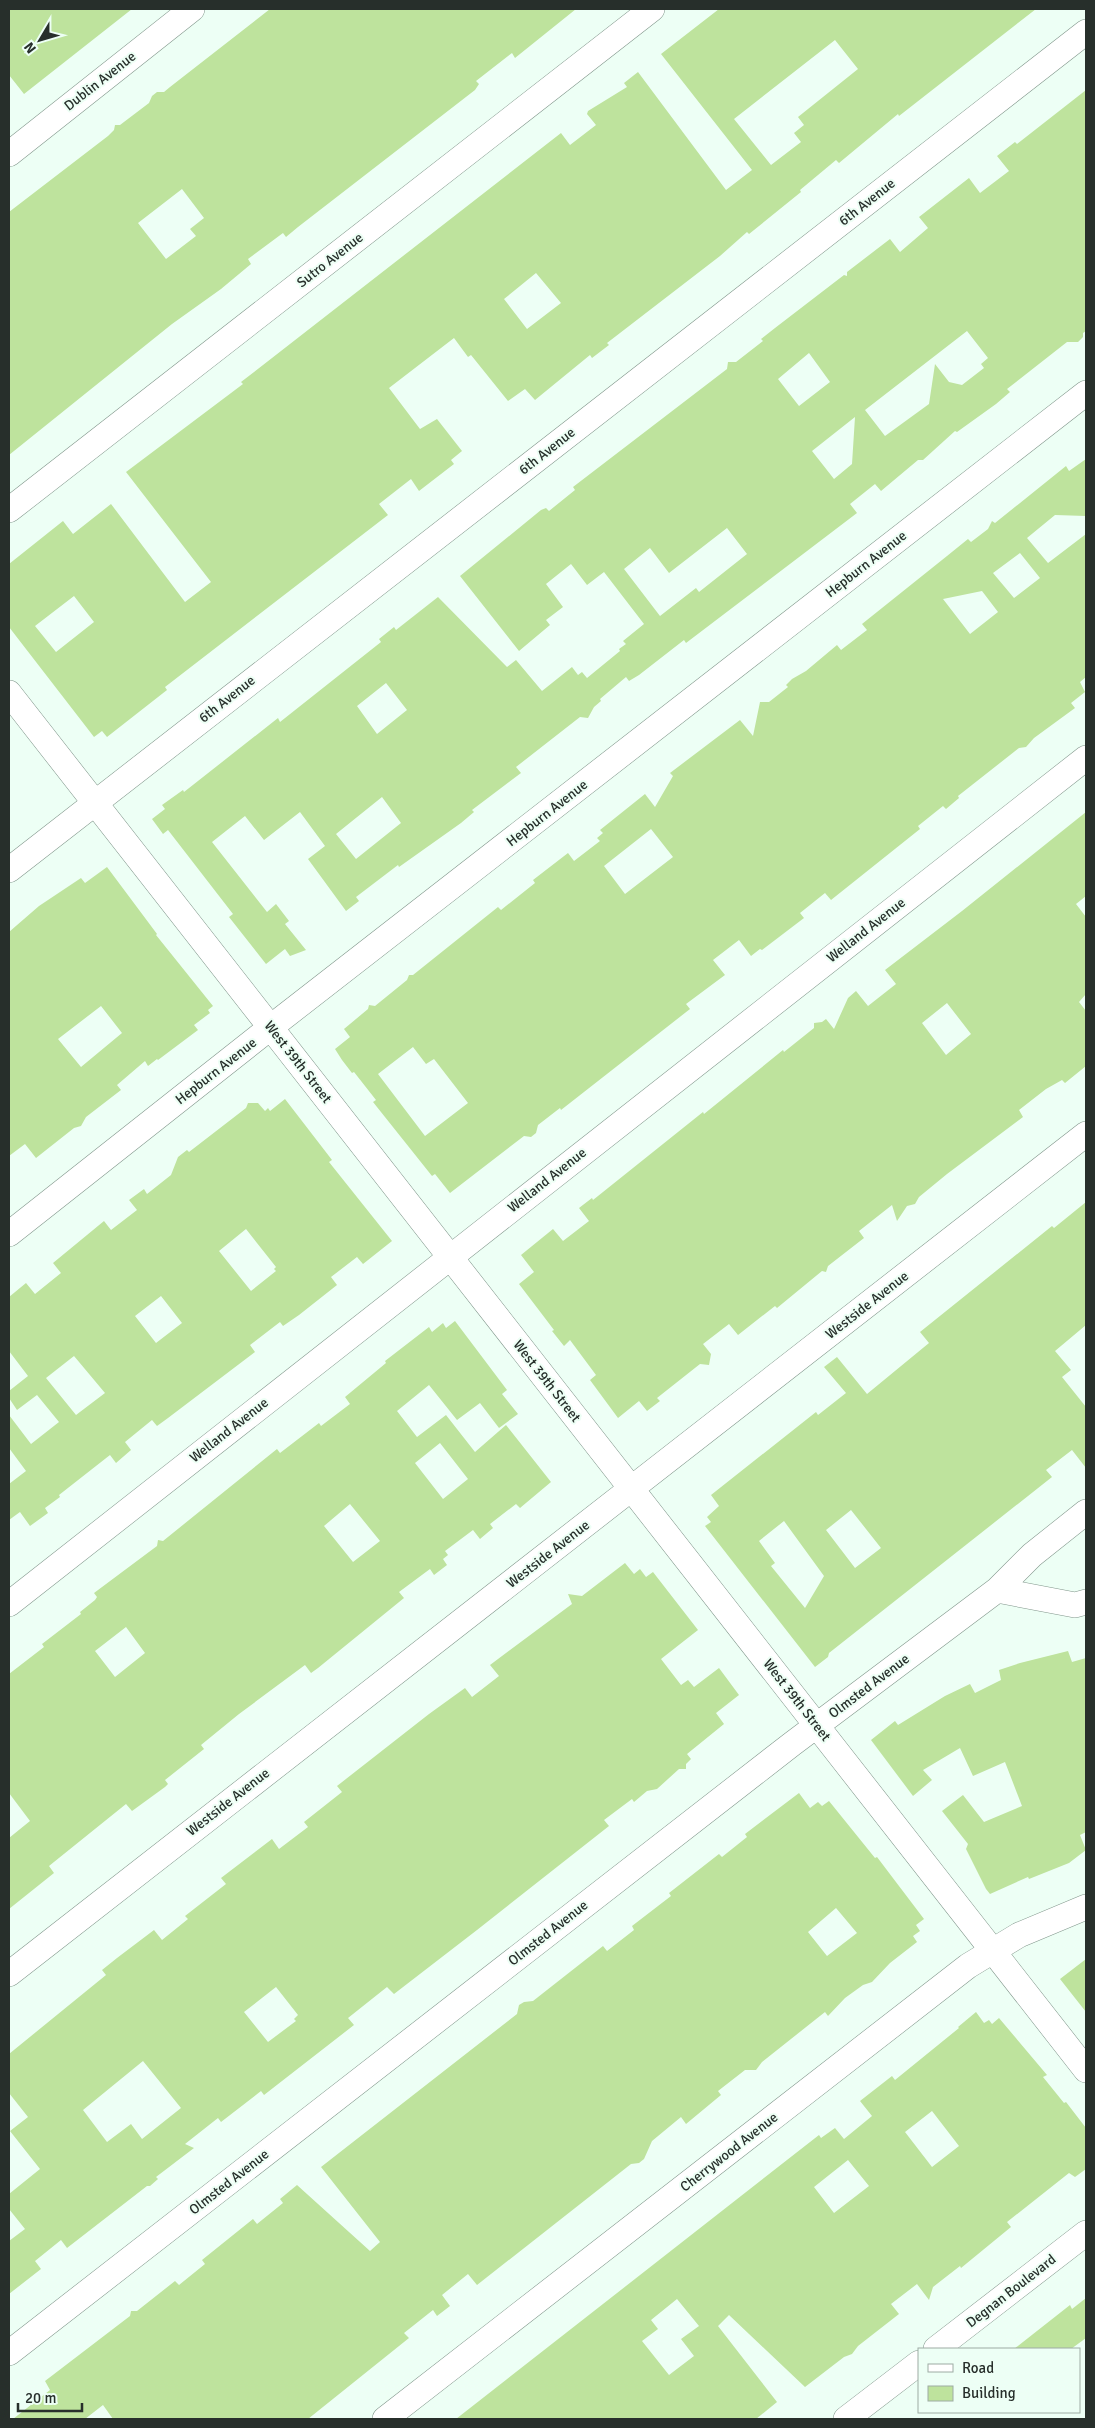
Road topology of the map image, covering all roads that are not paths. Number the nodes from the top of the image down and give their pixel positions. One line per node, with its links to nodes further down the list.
1 (192, 9): 4 (street, Dublin Avenue)
2 (652, 9): 6 (street, Sutro Avenue)
3 (1086, 32): 9 (street, 6th Avenue)
4 (9, 154)
5 (1086, 393): 11 (street, Hepburn Avenue)
6 (9, 510)
7 (9, 693): 9 (street, West 39th Street)
8 (1086, 758): 14 (street, Welland Avenue)
9 (94, 802): 10 (street, 6th Avenue); 11 (street, West 39th Street)
10 (9, 870)
11 (271, 1028): 13 (street, Hepburn Avenue); 14 (street, West 39th Street)
12 (1086, 1134): 15 (street, Westside Avenue)
13 (9, 1234)
14 (450, 1256): 15 (street, West 39th Street); 19 (street, Welland Avenue)
15 (632, 1489): 20 (street, West 39th Street); 23 (street, Westside Avenue)
16 (1086, 1512): 17 (street, Olmsted Avenue)
17 (997, 1590): 18 (street); 20 (street, Olmsted Avenue)
18 (1086, 1602)
19 (9, 1604)
20 (816, 1725): 22 (street, West 39th Street); 27 (street, Olmsted Avenue)
21 (1086, 1907): 22 (street, Cherrywood Avenue)
22 (993, 1951): 24 (street, West 39th Street); 29 (street, Cherrywood Avenue)
23 (9, 1974)
24 (1086, 2070)
25 (1086, 2233): 26 (street, Degnan Boulevard)
26 (937, 2348)
27 (9, 2353)
28 (918, 2364): 30 (street)
29 (384, 2419)
30 (846, 2419)

